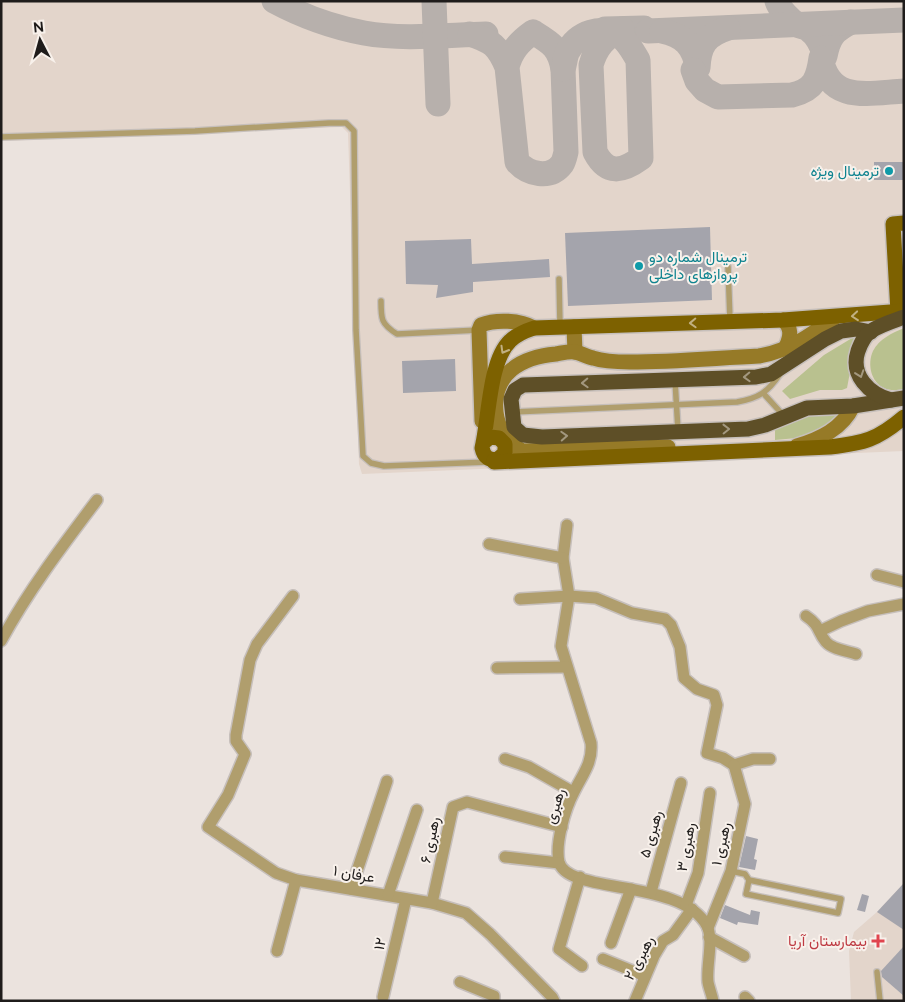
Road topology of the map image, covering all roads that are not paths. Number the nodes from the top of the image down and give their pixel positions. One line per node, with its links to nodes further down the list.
1 (1, 137): 29 (lane)
2 (904, 223): 6 (main road)
3 (728, 267): 9 (lane)
4 (559, 279): 10 (lane)
5 (381, 301): 12 (lane)
6 (902, 315): 7 (main road, one-way to 7); 13 (highway)
7 (834, 318): 8 (main road); 14 (main road)
8 (783, 320): 9 (main road); 14 (main road)
9 (730, 322): 10 (main road, one-way to 10)
10 (568, 327): 11 (main road); 15 (main road)
11 (534, 328): 12 (main road); 27 (main road, one-way to 27)
12 (479, 330): 27 (main road)
13 (871, 332): 16 (highway); 19 (highway, one-way to 19)
14 (786, 347): 15 (main road)
15 (575, 352): 26 (main road)
16 (785, 366): 17 (highway, one-way to 17); 18 (lane)
17 (675, 380): 20 (lane); 22 (highway, one-way to 22)
18 (764, 394): 20 (lane); 23 (lane)
19 (899, 400): 21 (highway)
20 (677, 405): 22 (lane); 25 (lane)
21 (853, 406): 23 (highway); 26 (main road)
22 (511, 412): 25 (highway, one-way to 25)
23 (784, 416): 25 (highway, one-way to 23)
24 (904, 418): 28 (main road)
25 (678, 430)
26 (812, 442): 28 (main road)
27 (483, 444): 29 (main road)
28 (786, 449): 29 (main road)
29 (494, 461)
30 (97, 500): 42 (street)
31 (567, 525): 33 (street, رهبری)
32 (489, 544): 33 (street)
33 (563, 558): 37 (street, رهبری)
34 (877, 575): 35 (street)
35 (904, 582)
36 (293, 596): 59 (street, عرفان ۱)
37 (569, 596): 38 (street); 44 (street, رهبری); 48 (street)
38 (520, 599)
39 (904, 604): 41 (street)
40 (806, 616): 41 (street)
41 (820, 631): 43 (street)
42 (1, 641)
43 (856, 654)
44 (567, 667): 45 (street); 51 (street, رهبری)
45 (497, 668)
46 (505, 759): 51 (street)
47 (770, 759): 48 (street)
48 (734, 765): 57 (street, رهبری ۱)
49 (387, 781): 61 (street)
50 (681, 783): 63 (street, رهبری ۵)
51 (574, 792): 54 (street, رهبری)
52 (710, 793): 67 (street, رهبری ۳)
53 (417, 810): 64 (street)
54 (562, 827): 56 (street, رهبری); 66 (street, رهبری ۶)
55 (505, 857): 56 (street)
56 (559, 863): 58 (street)
57 (731, 871): 60 (lane); 68 (street, رهبری ۱)
58 (580, 877): 62 (street); 73 (street)
59 (296, 880): 61 (street, عرفان ۱); 70 (street)
60 (749, 880): 60 (lane)
61 (351, 889): 64 (street, عرفان ۱)
62 (631, 889): 63 (street); 69 (street)
63 (651, 892): 67 (street)
64 (388, 896): 65 (street, عرفان ۱)
65 (406, 898): 66 (street, عرفان ۱); 77 (street, ۱۲)
66 (432, 903): 79 (street, عرفان ۱)
67 (689, 907): 68 (street); 75 (street, رهبری ۲)
68 (708, 933): 71 (street); 81 (street)
69 (610, 943)
70 (277, 951)
71 (744, 956)
72 (603, 959): 75 (street)
73 (582, 966)
74 (877, 972): 82 (lane)
75 (645, 976): 80 (street, رهبری ۲)
76 (460, 982): 78 (street)
77 (383, 997)
78 (494, 1001)
79 (554, 1001)
80 (635, 1001)
81 (713, 1001)
82 (880, 1001)

